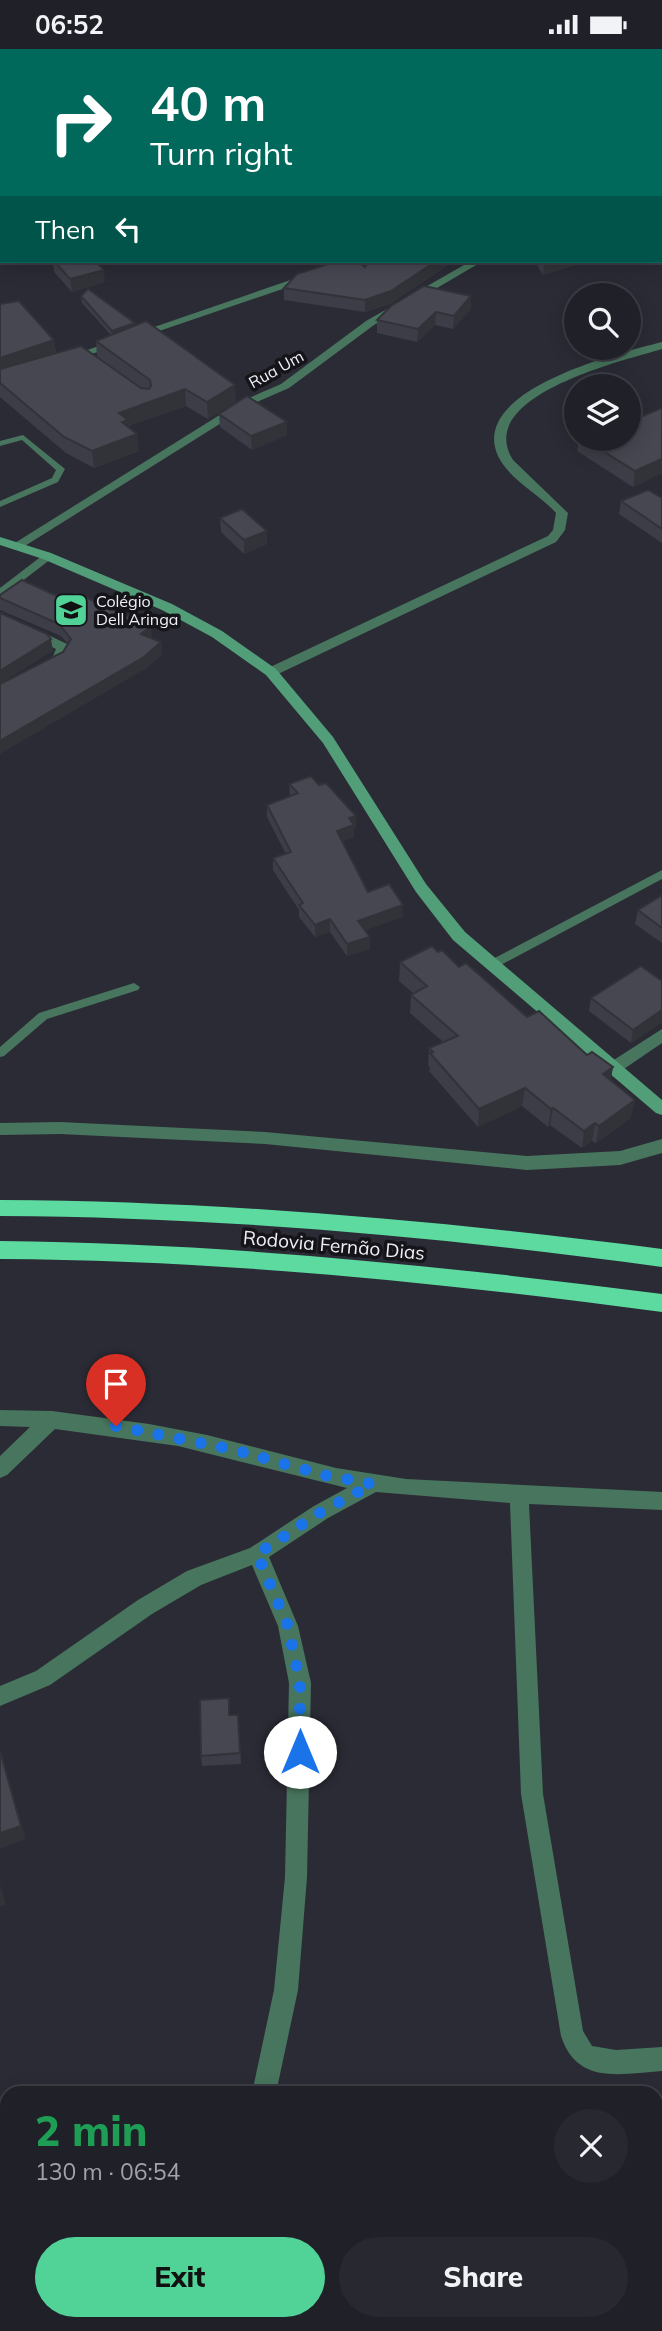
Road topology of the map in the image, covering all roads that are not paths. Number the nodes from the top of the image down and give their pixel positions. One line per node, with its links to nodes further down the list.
1 (475, 263): 8 (street, Rua Um)
2 (323, 272): 4 (street)
3 (662, 345): 13 (street)
4 (59, 362)
5 (0, 445): 6 (lane)
6 (0, 503)
7 (0, 541): 8 (main road)
8 (16, 546): 9 (main road)
9 (47, 556): 10 (street); 13 (main road)
10 (0, 594)
11 (0, 616): 12 (street)
12 (35, 673)
13 (271, 673): 15 (main road)
14 (662, 874): 15 (lane)
15 (493, 964): 19 (main road)
16 (134, 987): 18 (lane)
17 (662, 1035): 19 (street)
18 (0, 1053)
19 (612, 1069): 20 (main road)
20 (662, 1109)
21 (0, 1129): 22 (street)
22 (662, 1146)
23 (0, 1208): 25 (highway, Rodovia Fernão Dias)
24 (0, 1250): 26 (highway, Rodovia Fernão Dias)
25 (662, 1258)
26 (662, 1303)
27 (0, 1418): 28 (street)
28 (52, 1419): 29 (street); 30 (street)
29 (0, 1469)
30 (373, 1484): 31 (street); 33 (street)
31 (519, 1493): 32 (street); 35 (street)
32 (662, 1501)
33 (257, 1554): 34 (street); 36 (street)
34 (0, 1696)
35 (662, 2059)
36 (265, 2086)

